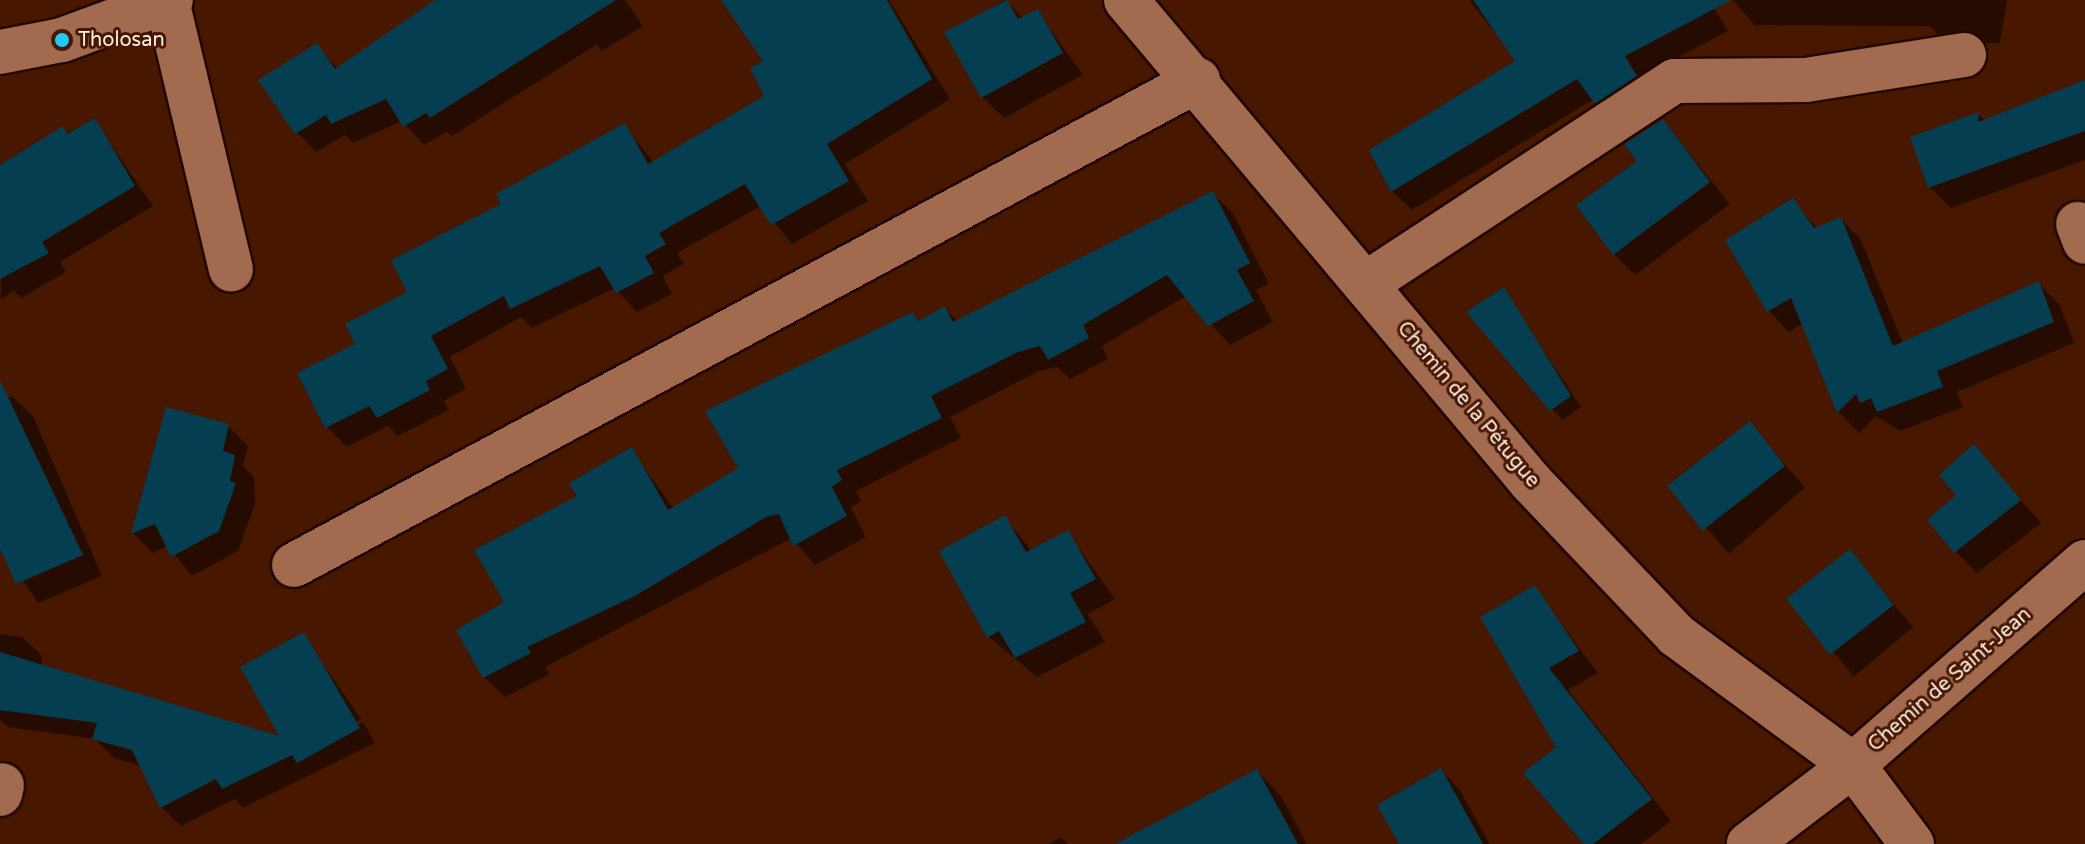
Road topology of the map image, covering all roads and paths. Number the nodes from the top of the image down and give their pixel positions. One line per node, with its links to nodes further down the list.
1 (1126, 0): 5 (street, Chemin de la Pétugue)
2 (169, 1): 3 (street); 6 (street)
3 (0, 52)
4 (1964, 55): 7 (street)
5 (1198, 80): 7 (street, Chemin de la Pétugue); 9 (street)
6 (231, 269)
7 (1367, 283): 10 (street, Chemin de la Pétugue)
8 (2085, 562): 10 (street, Chemin de Saint-Jean)
9 (294, 565)
10 (1853, 765): 11 (street); 12 (street, Chemin de Saint-Jean)
11 (1749, 844)
12 (1912, 844)

